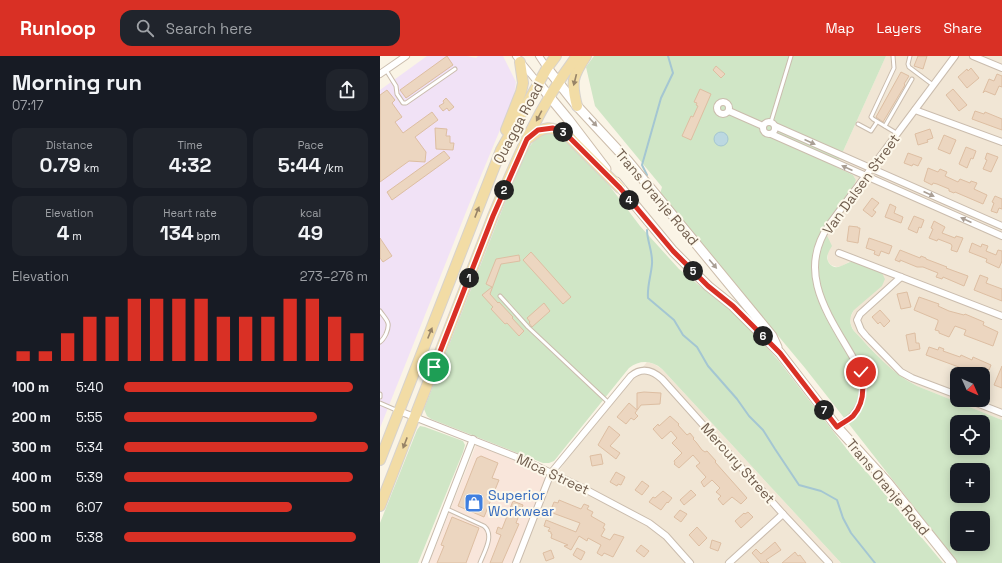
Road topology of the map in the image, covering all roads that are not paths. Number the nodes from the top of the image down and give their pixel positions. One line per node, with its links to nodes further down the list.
1 (406, 56): 15 (street)
2 (539, 56): 12 (street)
3 (556, 56): 12 (main road, Quagga Road)
4 (577, 56): 18 (main road, Quagga Road)
5 (586, 56): 22 (main road, one-way to 22)
6 (791, 56): 26 (lane)
7 (893, 56): 25 (lane)
8 (910, 56): 20 (lane)
9 (955, 56): 20 (street, Van Dalsen Street)
10 (973, 56): 13 (street)
11 (518, 59): 19 (street); 34 (main road)
12 (547, 68): 18 (main road, Trans Oranje Road); 19 (main road, Quagga Road)
13 (1002, 68)
14 (455, 69): 15 (lane)
15 (386, 70): 16 (street)
16 (380, 74)
17 (912, 79): 29 (lane)
18 (558, 82): 21 (main road, Quagga Road); 22 (main road, Trans Oranje Road)
19 (539, 84): 21 (main road, Trans Oranje Road); 34 (main road, Quagga Road)
20 (933, 85): 23 (street, Van Dalsen Street)
21 (549, 97): 32 (main road, Quagga Road, one-way to 32); 37 (main road, Trans Oranje Road)
22 (577, 106): 46 (main road, Trans Oranje Road, one-way to 46)
23 (915, 110): 31 (street, Van Dalsen Street); 33 (street)
24 (729, 111): 28 (street)
25 (877, 122): 27 (lane); 29 (lane)
26 (773, 124): 28 (street); 30 (street); 35 (street, one-way to 35)
27 (858, 124)
28 (763, 126): 30 (street)
29 (885, 126): 31 (lane)
30 (771, 134): 36 (street, one-way to 30)
31 (898, 134): 35 (street, Van Dalsen Street)
32 (527, 139): 37 (main road); 55 (main road, Quagga Road)
33 (1002, 142)
34 (501, 150): 53 (main road, Quagga Road, one-way to 34)
35 (871, 169): 36 (street, Van Dalsen Street); 38 (street, one-way to 38)
36 (866, 176): 39 (street, one-way to 36); 56 (street, Van Dalsen Street)
37 (620, 188): 46 (main road, Trans Oranje Road)
38 (1002, 226)
39 (1002, 236)
40 (839, 253): 41 (street)
41 (901, 277): 44 (street); 47 (street)
42 (500, 296): 51 (lane)
43 (380, 311): 45 (lane)
44 (1002, 316)
45 (380, 342)
46 (780, 353): 56 (main road, Trans Oranje Road)
47 (950, 393)
48 (380, 394): 49 (lane)
49 (380, 397)
50 (380, 402): 53 (lane)
51 (609, 403): 59 (street); 62 (street, Mercury Street)
52 (987, 407): 54 (street)
53 (399, 411): 55 (street, Mica Street); 58 (main road, Quagga Road)
54 (1002, 413)
55 (415, 418): 57 (street, Mica Street); 60 (main road, Quagga Road, one-way to 60)
56 (837, 427): 69 (main road, Trans Oranje Road)
57 (473, 439): 59 (street, Mica Street); 61 (street)
58 (380, 460)
59 (551, 473): 65 (street); 66 (street, Mica Street)
60 (380, 506)
61 (447, 509): 63 (street); 64 (lane)
62 (783, 514): 67 (street); 68 (street, Mercury Street)
63 (426, 563)
64 (480, 563)
65 (516, 563)
66 (690, 563)
67 (729, 563)
68 (829, 563)
69 (952, 563)

